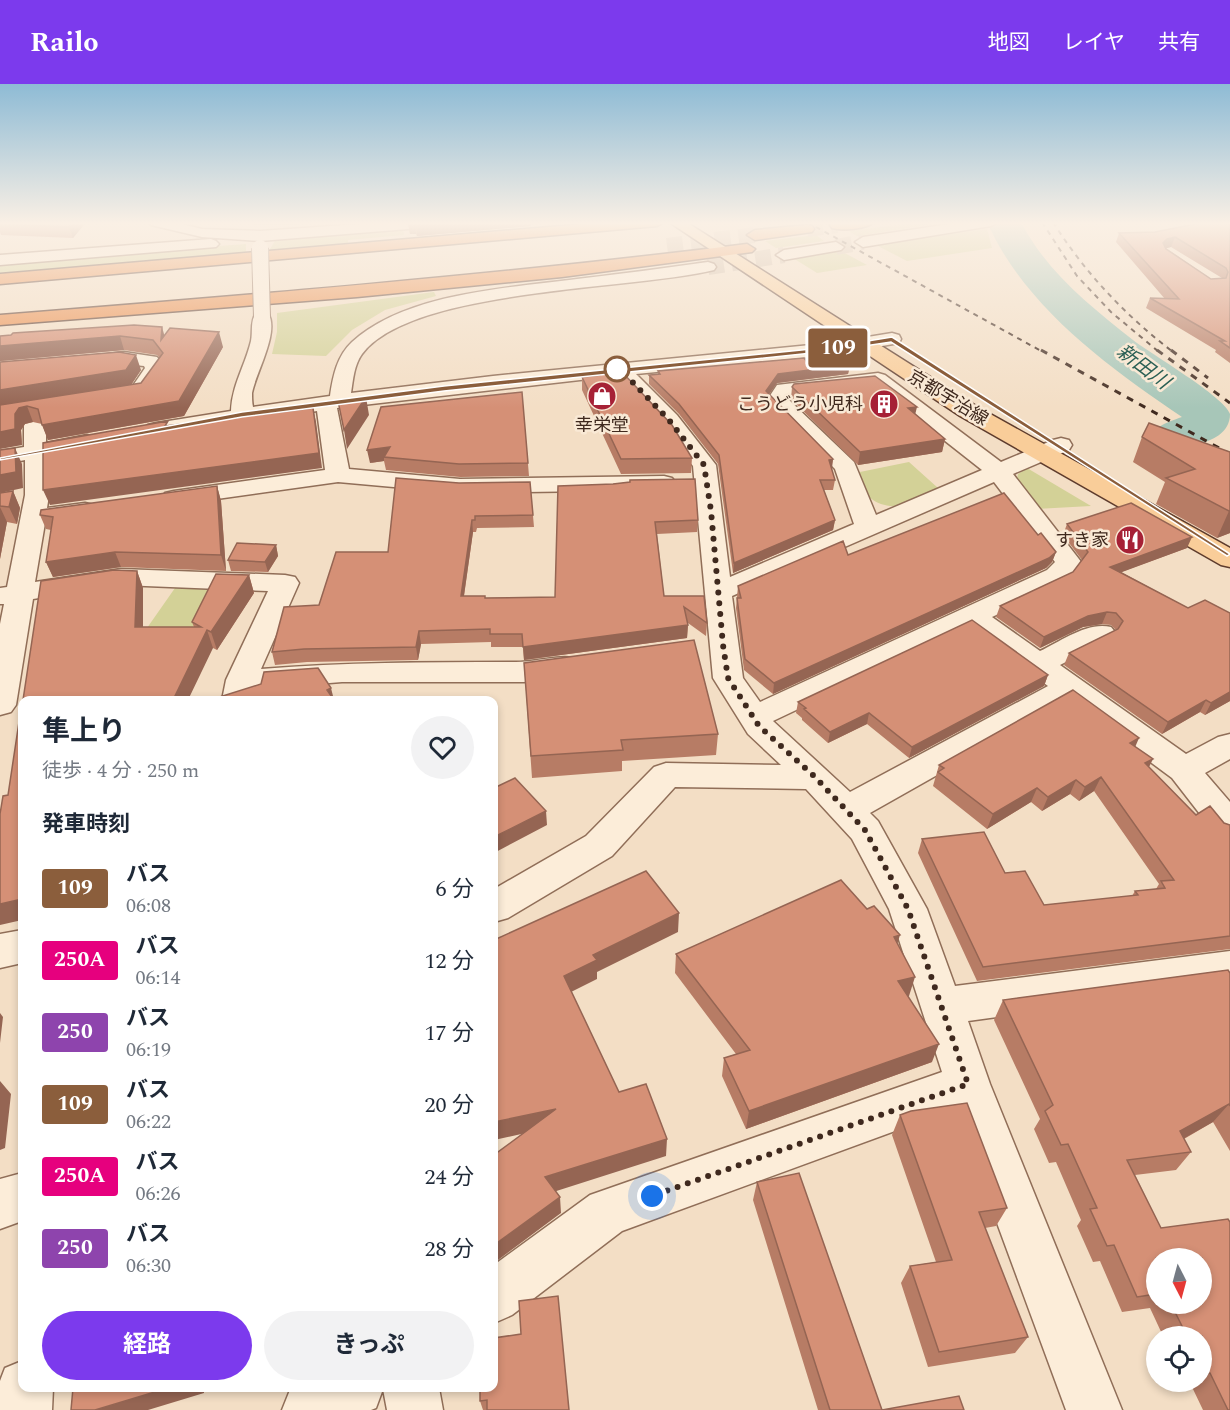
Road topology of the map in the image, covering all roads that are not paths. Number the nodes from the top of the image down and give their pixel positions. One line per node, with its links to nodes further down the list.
1 (91, 284): 7 (highway)
2 (261, 284): 19 (street, bridge)
3 (310, 284): 8 (highway)
4 (440, 284): 9 (highway)
5 (587, 284): 15 (street)
6 (794, 284): 10 (main road, 京都宇治線)
7 (0, 291)
8 (0, 312)
9 (0, 320)
10 (868, 336): 11 (street); 13 (street); 22 (main road, 京都宇治線)
11 (892, 339): 22 (main road, 京都宇治線)
12 (79, 362): 14 (street)
13 (620, 369): 15 (street); 27 (street)
14 (105, 398)
15 (333, 403): 19 (street); 26 (street)
16 (58, 405): 17 (street)
17 (35, 409): 18 (street); 23 (street)
18 (12, 412)
19 (242, 415): 20 (street)
20 (137, 433)
21 (103, 440): 23 (street)
22 (1051, 449): 25 (street); 33 (main road, 京都宇治線); 34 (main road, 京都宇治線)
23 (36, 452): 24 (street); 30 (street)
24 (0, 458)
25 (998, 471): 32 (street); 32 (street); 37 (street)
26 (338, 475): 27 (street); 29 (street)
27 (708, 482): 35 (street)
28 (9, 500): 30 (street)
29 (150, 501)
30 (35, 506): 31 (street); 36 (street)
31 (104, 507)
32 (868, 527): 35 (street)
33 (1230, 554)
34 (1230, 559)
35 (718, 592): 44 (street)
36 (10, 594): 42 (street); 43 (street)
37 (973, 617): 40 (street); 44 (street)
38 (1101, 633): 40 (street)
39 (594, 663): 42 (street)
40 (1038, 664): 41 (street)
41 (1070, 687): 46 (street); 48 (street)
42 (239, 690)
43 (0, 705)
44 (753, 718): 47 (street)
45 (1230, 745): 46 (street)
46 (1184, 770): 49 (street)
47 (815, 777): 48 (street); 50 (street)
48 (846, 810): 54 (street)
49 (1230, 827)
50 (498, 905)
51 (18, 948): 52 (street)
52 (0, 951)
53 (1230, 969): 54 (street)
54 (941, 1006): 55 (street)
55 (968, 1084): 58 (street); 65 (street)
56 (18, 1198): 57 (street)
57 (0, 1204)
58 (498, 1294)
59 (26, 1392): 62 (street)
60 (348, 1392): 63 (street)
61 (412, 1392): 64 (street)
62 (24, 1410)
63 (310, 1410)
64 (415, 1410)
65 (1094, 1410)

